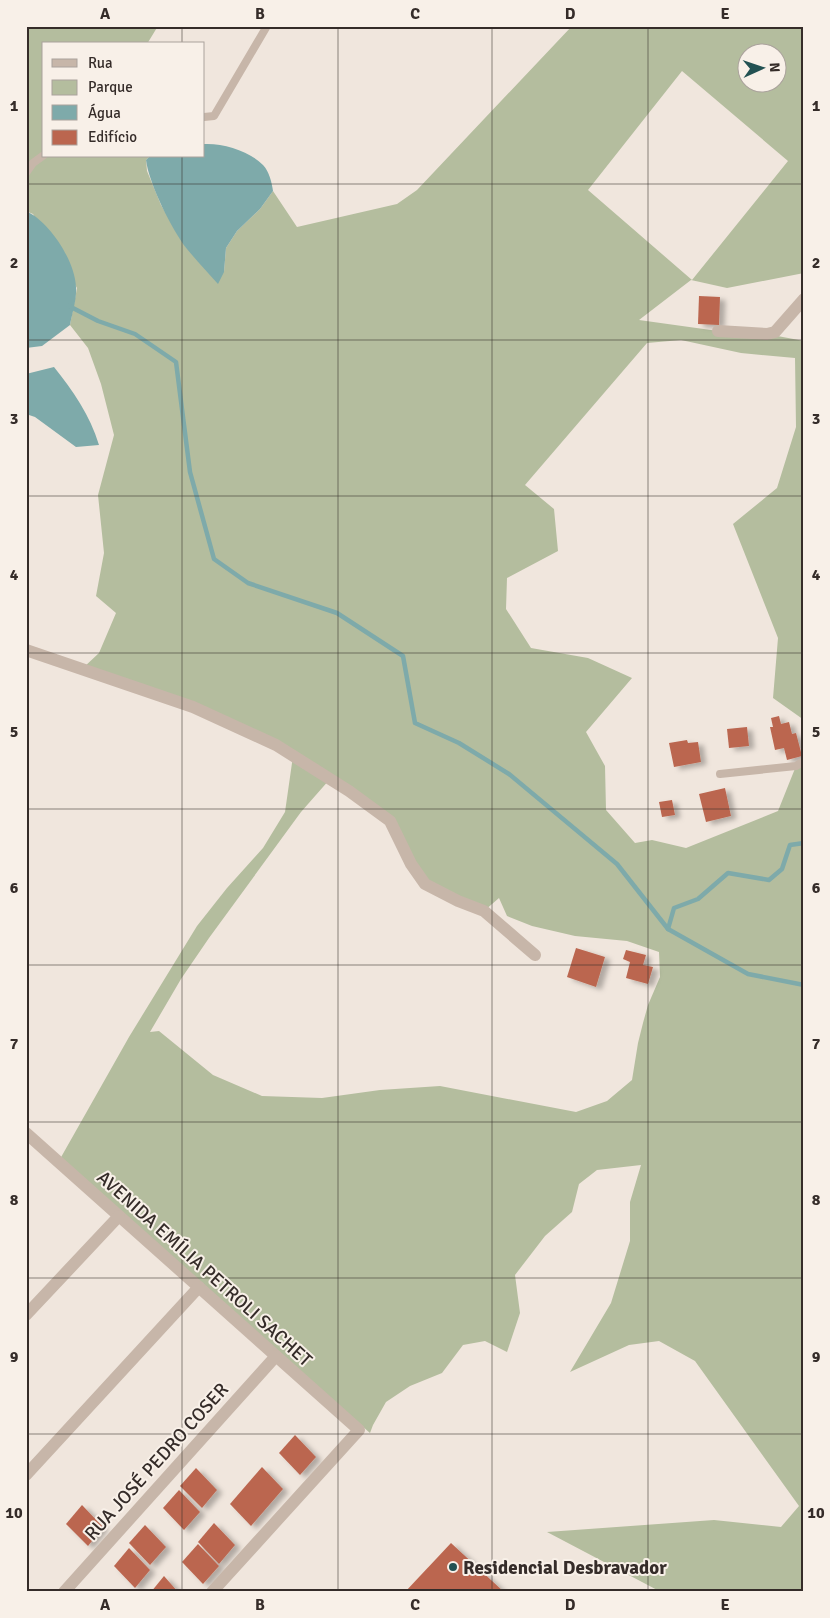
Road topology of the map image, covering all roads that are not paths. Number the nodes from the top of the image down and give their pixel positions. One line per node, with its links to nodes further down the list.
1 (266, 26): 2 (lane)
2 (205, 117)
3 (42, 156): 4 (lane)
4 (26, 173)
5 (804, 299): 6 (street)
6 (718, 331)
7 (26, 650): 10 (street)
8 (804, 761): 9 (lane)
9 (720, 774)
10 (535, 955)
11 (28, 1137): 12 (street, AVENIDA EMÍLIA PETROLI SACHET)
12 (119, 1216): 13 (street, AVENIDA EMÍLIA PETROLI SACHET); 14 (street)
13 (199, 1287): 15 (street, AVENIDA EMÍLIA PETROLI SACHET); 16 (street)
14 (26, 1315)
15 (276, 1356): 17 (street, RUA JOSÉ PEDRO COSER); 18 (street, AVENIDA EMÍLIA PETROLI SACHET)
16 (26, 1475)
17 (64, 1592)
18 (212, 1592)

